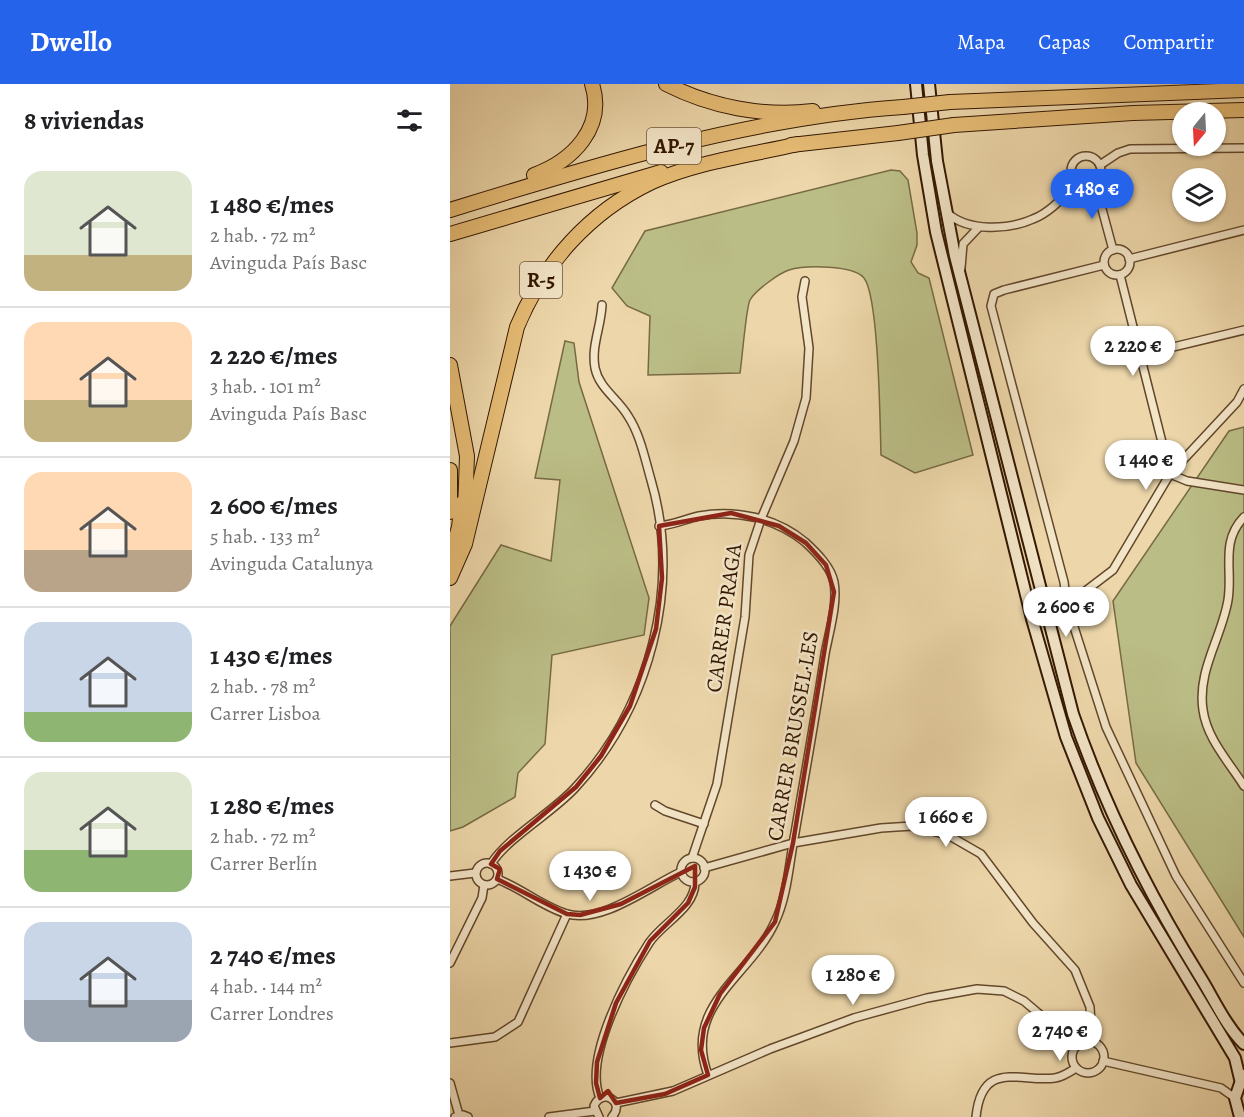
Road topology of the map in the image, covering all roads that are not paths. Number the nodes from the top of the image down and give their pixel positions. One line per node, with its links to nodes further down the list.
1 (592, 84): 13 (highway)
2 (666, 84): 6 (highway)
3 (916, 84): 65 (main road)
4 (928, 84): 15 (main road)
5 (1244, 90): 6 (highway, AP-7, bridge)
6 (881, 108): 13 (highway, AP-7)
7 (1244, 110): 8 (highway, AP-7, bridge)
8 (798, 144): 18 (highway, AP-7); 38 (highway, R-5)
9 (1244, 148): 10 (street)
10 (1100, 165): 11 (street); 12 (street)
11 (1077, 183): 12 (street); 16 (street)
12 (1095, 183): 19 (street)
13 (497, 195): 14 (highway, AP-7)
14 (450, 210)
15 (945, 211): 16 (street); 24 (main road)
16 (979, 227): 24 (street)
17 (1244, 230): 20 (street)
18 (450, 234)
19 (1113, 250): 20 (street); 21 (street)
20 (1129, 259): 22 (street)
21 (1104, 265): 22 (street); 39 (street)
22 (1120, 275): 27 (street)
23 (805, 281): 36 (street, CARRER PRAGA)
24 (961, 282): 60 (main road)
25 (602, 305): 37 (street)
26 (1244, 330): 27 (street)
27 (1140, 355): 32 (street)
28 (450, 365): 38 (highway)
29 (1244, 389): 32 (street)
30 (450, 391): 38 (highway)
31 (450, 470): 34 (highway)
32 (1170, 474): 33 (street); 39 (street)
33 (1244, 490)
34 (450, 512)
35 (1244, 517): 40 (street)
36 (761, 519): 37 (street, CARRER BRUSSEL·LES); 42 (street, CARRER PRAGA); 43 (street, CARRER BRUSSEL·LES)
37 (659, 526): 45 (street)
38 (451, 567)
39 (1066, 605): 55 (street)
40 (1244, 785)
41 (655, 805): 42 (street)
42 (704, 824): 44 (street, CARRER PRAGA)
43 (793, 843): 46 (street); 58 (street); 64 (street, CARRER BRUSSEL·LES)
44 (692, 858): 46 (street); 47 (street)
45 (491, 864): 48 (street); 50 (street)
46 (704, 868): 51 (street)
47 (681, 872): 51 (street); 53 (street)
48 (475, 873): 49 (street); 52 (street)
49 (450, 876)
50 (497, 879): 52 (street); 53 (street)
51 (695, 881): 67 (street)
52 (484, 885): 54 (street)
53 (567, 914): 59 (street)
54 (450, 963)
55 (1235, 970): 56 (street); 57 (street)
56 (1244, 975)
57 (1244, 983)
58 (1092, 1042): 61 (street); 62 (street)
59 (450, 1043)
60 (1244, 1044)
61 (1077, 1046): 63 (street); 64 (street)
62 (1103, 1061): 63 (street); 68 (street)
63 (1076, 1068): 75 (street)
64 (708, 1075): 69 (street)
65 (1242, 1076): 68 (main road)
66 (450, 1083): 71 (street)
67 (600, 1098): 69 (street); 70 (street)
68 (1235, 1100): 76 (main road); 77 (main road)
69 (616, 1103): 74 (street)
70 (597, 1114): 73 (street)
71 (457, 1116): 72 (street)
72 (468, 1117)
73 (549, 1117)
74 (612, 1117)
75 (976, 1117)
76 (1227, 1117)
77 (1240, 1117)

